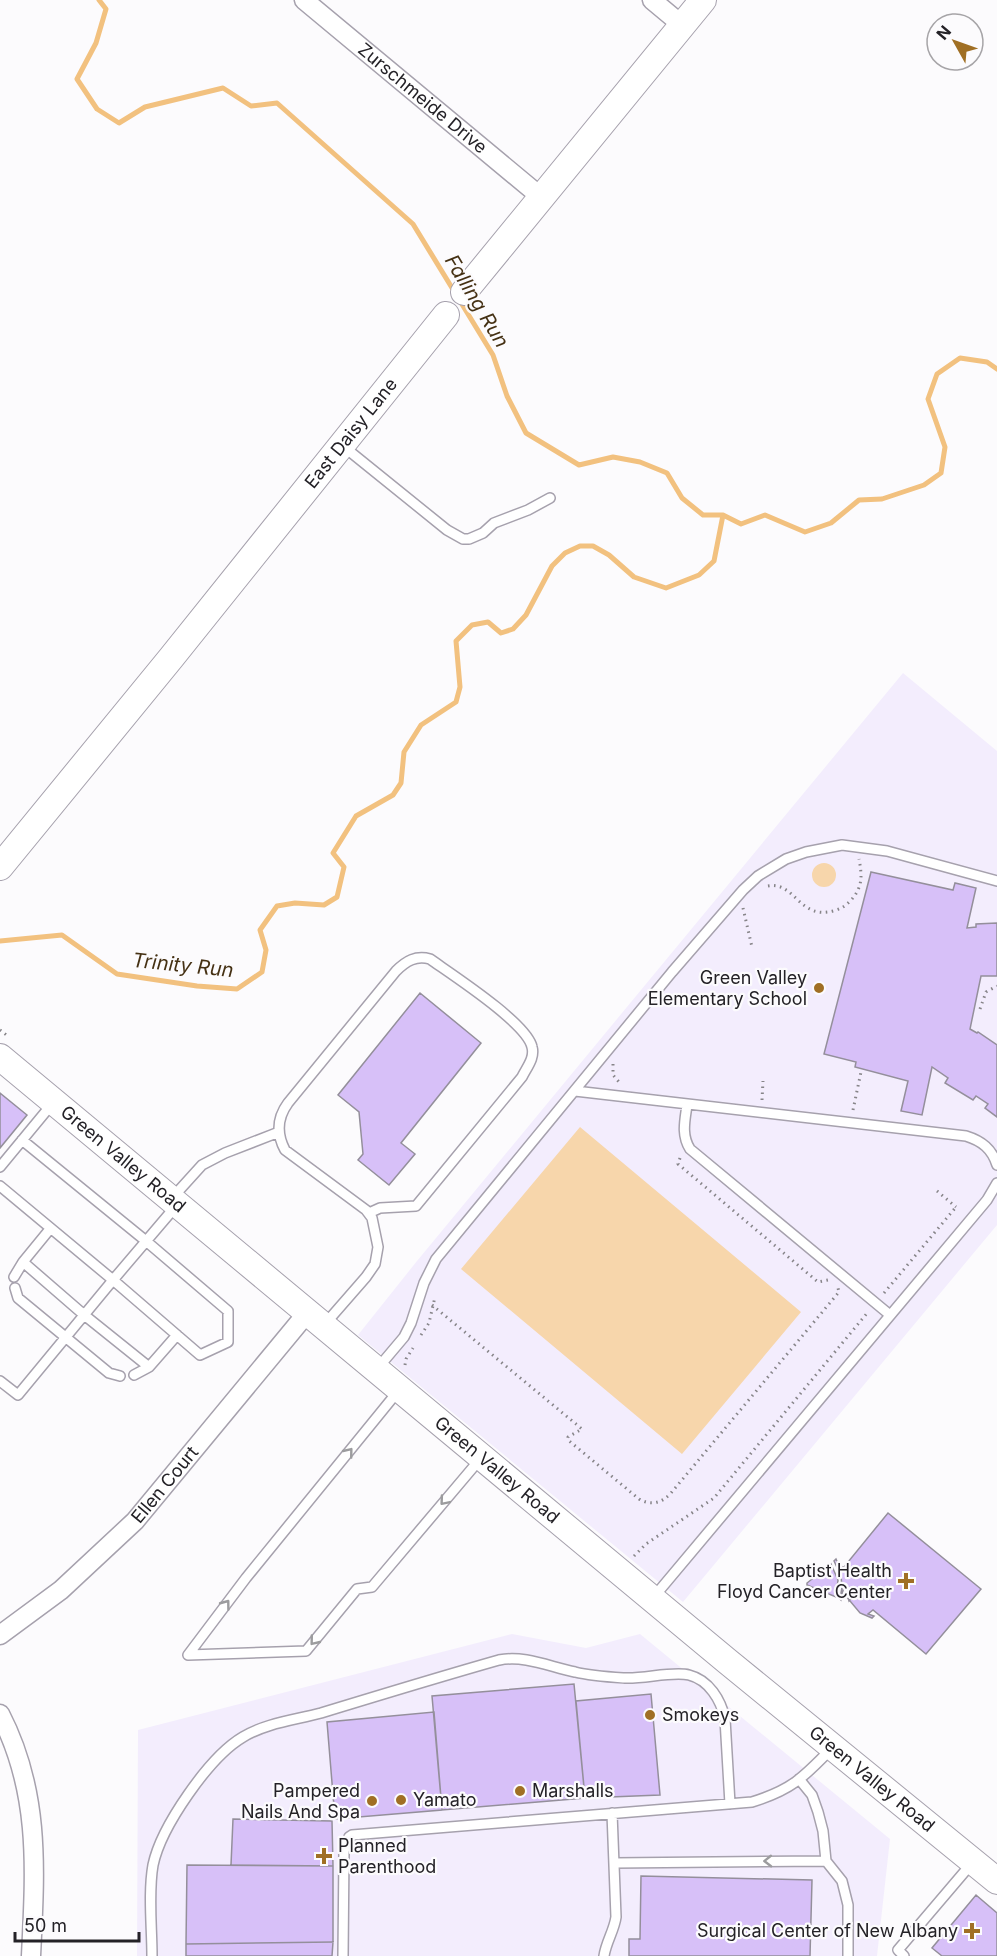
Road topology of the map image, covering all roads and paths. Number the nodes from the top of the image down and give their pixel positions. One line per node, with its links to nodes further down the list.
1 (304, 0): 5 (street, Zurschmeide Drive)
2 (652, 0): 4 (street)
3 (703, 0): 4 (street, East Daisy Lane)
4 (682, 25): 5 (street, East Daisy Lane)
5 (541, 197): 6 (street, East Daisy Lane)
6 (464, 292): 7 (street, East Daisy Lane)
7 (446, 315): 8 (street, East Daisy Lane)
8 (341, 444): 9 (lane); 11 (street, East Daisy Lane)
9 (550, 498)
10 (858, 859): 13 (path)
11 (0, 867)
12 (997, 881): 25 (lane)
13 (763, 888)
14 (748, 901): 15 (path)
15 (743, 907): 16 (path); 17 (path)
16 (735, 916)
17 (752, 947)
18 (997, 986): 19 (path)
19 (980, 1009)
20 (0, 1057): 29 (street, Green Valley Road)
21 (616, 1058): 24 (path)
22 (861, 1072): 31 (path)
23 (763, 1081): 27 (path)
24 (625, 1085)
25 (575, 1091): 30 (lane); 61 (lane)
26 (754, 1099): 27 (path)
27 (762, 1100): 28 (path)
28 (769, 1101)
29 (53, 1102): 33 (lane); 39 (street, Green Valley Road)
30 (687, 1105): 35 (lane); 51 (lane)
31 (863, 1111)
32 (279, 1132): 39 (lane); 41 (lane); 41 (lane)
33 (22, 1140): 36 (lane); 43 (lane)
34 (677, 1152): 47 (path)
35 (997, 1165)
36 (0, 1167)
37 (997, 1183): 54 (lane)
38 (0, 1186): 42 (lane)
39 (175, 1202): 43 (lane); 55 (street, Green Valley Road)
40 (956, 1207): 51 (path)
41 (369, 1212): 55 (lane)
42 (50, 1229): 44 (lane); 46 (lane)
43 (146, 1241): 46 (lane); 56 (lane)
44 (23, 1262): 45 (lane); 53 (lane)
45 (14, 1277)
46 (113, 1280): 53 (lane); 56 (lane)
47 (828, 1281)
48 (836, 1287): 52 (path)
49 (15, 1288): 57 (lane)
50 (435, 1294): 52 (path)
51 (875, 1304): 54 (lane); 67 (path)
52 (432, 1305): 58 (path)
53 (83, 1314): 57 (lane); 60 (lane)
54 (890, 1315): 68 (lane)
55 (315, 1319): 61 (street, Green Valley Road); 69 (street, Ellen Court)
56 (177, 1335): 60 (lane)
57 (66, 1336): 63 (lane); 65 (lane)
58 (420, 1337)
59 (416, 1343): 64 (path)
60 (149, 1367): 62 (lane)
61 (377, 1369): 64 (street, Green Valley Road)
62 (134, 1375)
63 (120, 1376)
64 (402, 1377): 66 (street, Green Valley Road); 66 (lane, one-way to 64)
65 (0, 1381)
66 (482, 1456): 68 (street, Green Valley Road)
67 (634, 1556)
68 (653, 1598): 71 (street, Green Valley Road)
69 (0, 1635)
70 (0, 1714): 79 (street)
71 (833, 1747): 72 (lane); 76 (street, Green Valley Road)
72 (799, 1779): 73 (lane); 75 (lane)
73 (730, 1804): 74 (lane); 80 (lane)
74 (612, 1813): 77 (lane); 81 (lane)
75 (826, 1860): 77 (lane, one-way to 77); 83 (lane)
76 (973, 1862): 78 (street, Green Valley Road); 84 (lane)
77 (615, 1863): 82 (lane)
78 (997, 1881)
79 (32, 1956)
80 (152, 1956)
81 (343, 1956)
82 (604, 1956)
83 (848, 1956)
84 (904, 1956)

